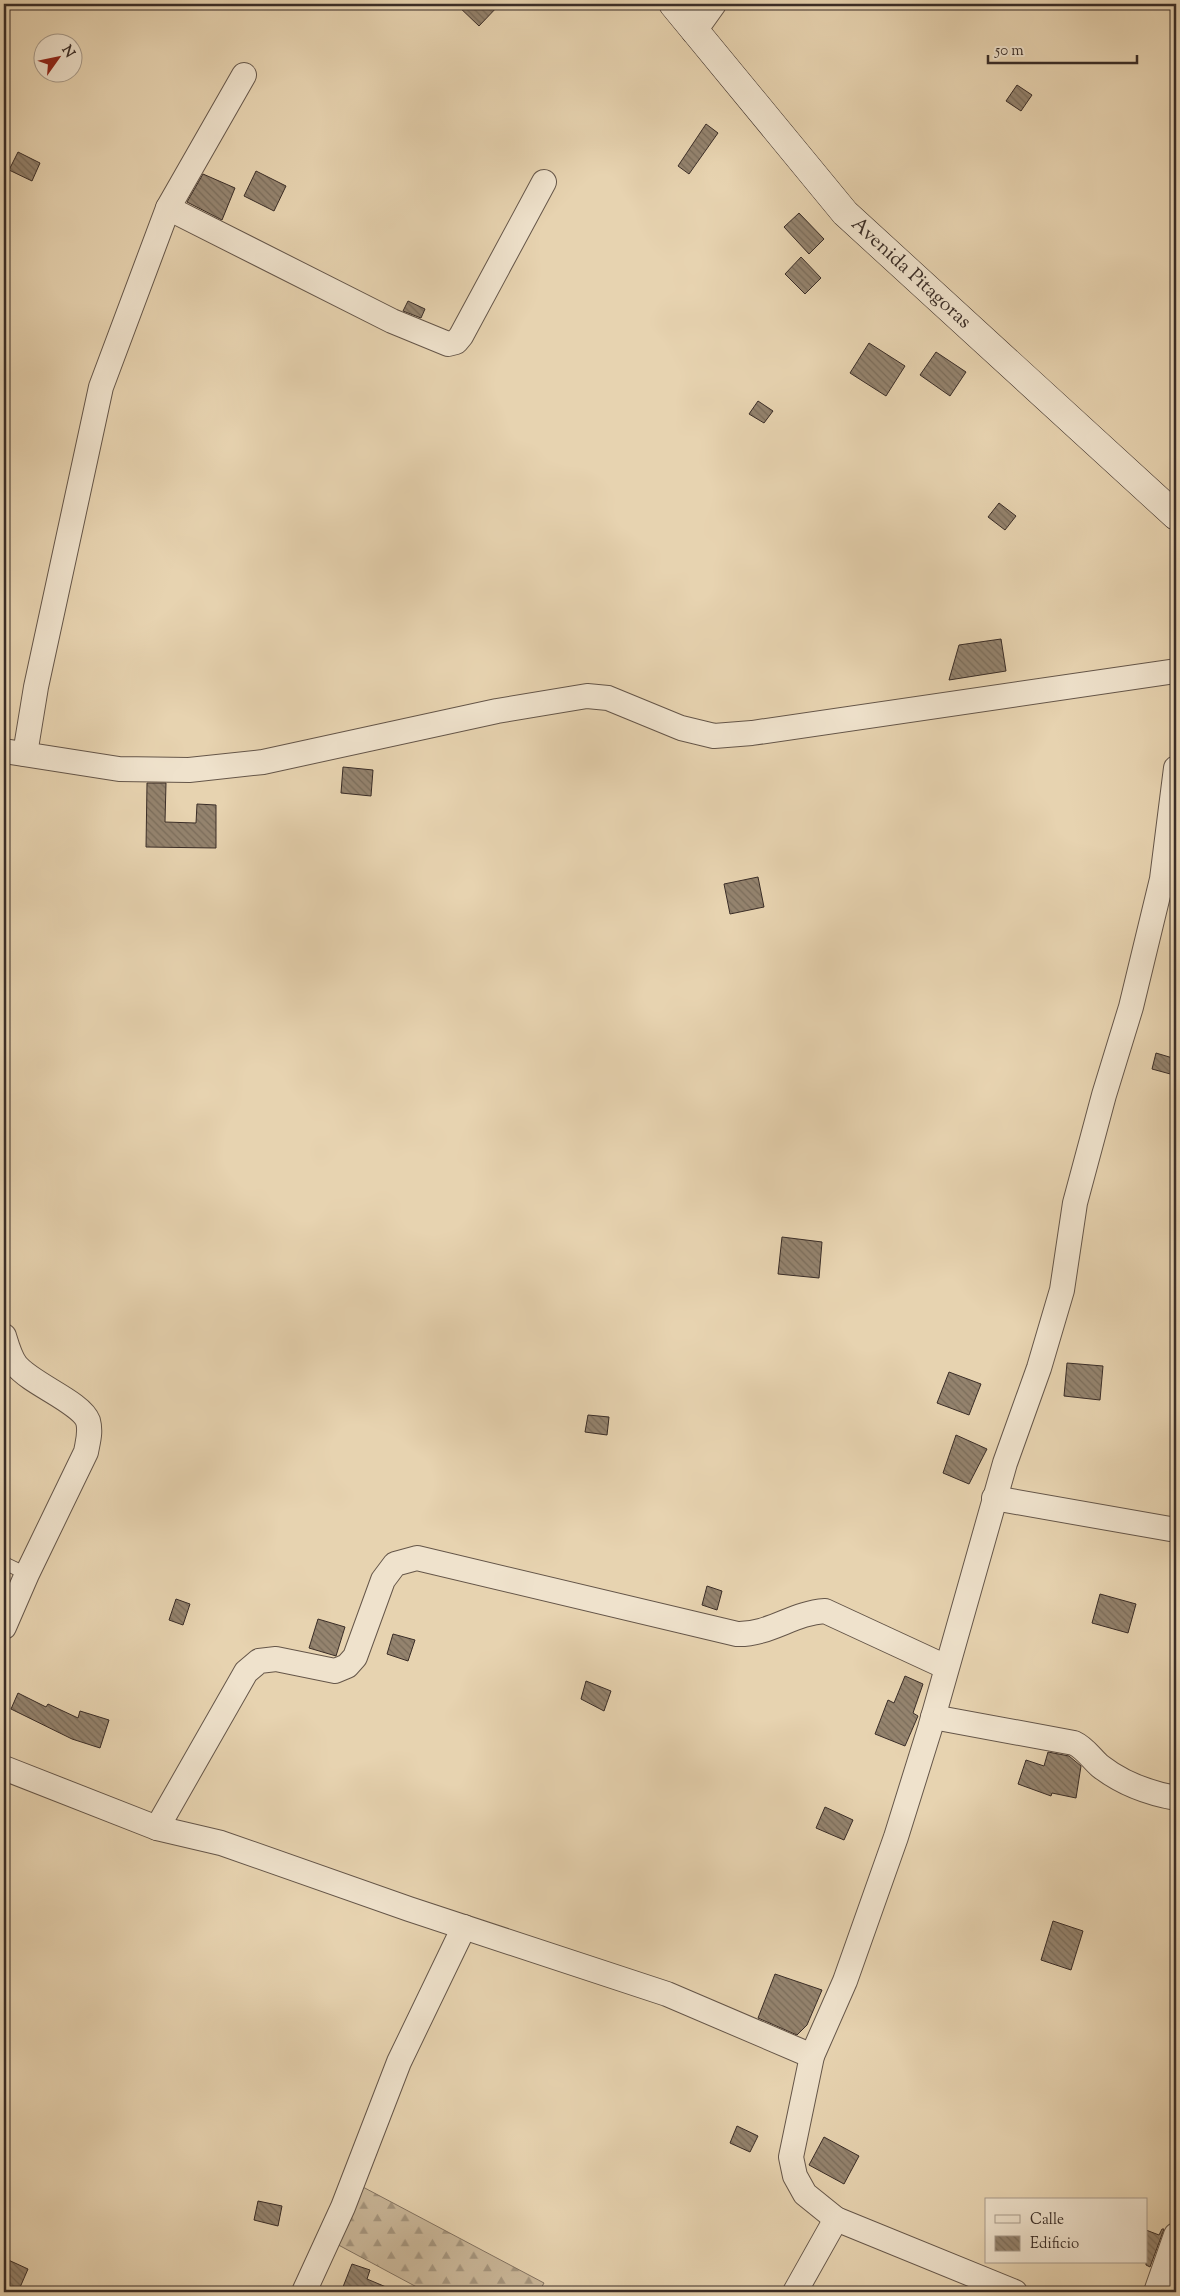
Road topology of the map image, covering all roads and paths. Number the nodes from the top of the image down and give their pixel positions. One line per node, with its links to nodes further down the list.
1 (672, 4): 3 (main road, Avenida Pitagoras)
2 (714, 4): 3 (street)
3 (694, 32): 7 (main road, Avenida Pitagoras)
4 (244, 75): 6 (street)
5 (544, 182): 6 (street)
6 (168, 208): 9 (street)
7 (1176, 516)
8 (1176, 671): 9 (street)
9 (15, 753)
10 (1176, 768): 12 (street)
11 (4, 1336): 15 (street)
12 (994, 1498): 13 (street); 17 (street)
13 (1176, 1530)
14 (4, 1563): 15 (lane)
15 (27, 1574): 16 (street)
16 (4, 1626)
17 (946, 1667): 18 (street); 21 (street)
18 (933, 1717): 20 (street); 23 (street)
19 (4, 1768): 21 (street)
20 (1176, 1798)
21 (157, 1828): 22 (street)
22 (464, 1927): 23 (street); 26 (street)
23 (812, 2056): 24 (street)
24 (836, 2219): 27 (street); 28 (street)
25 (1176, 2235): 29 (street)
26 (304, 2292)
27 (795, 2292)
28 (1015, 2292)
29 (1156, 2292)

